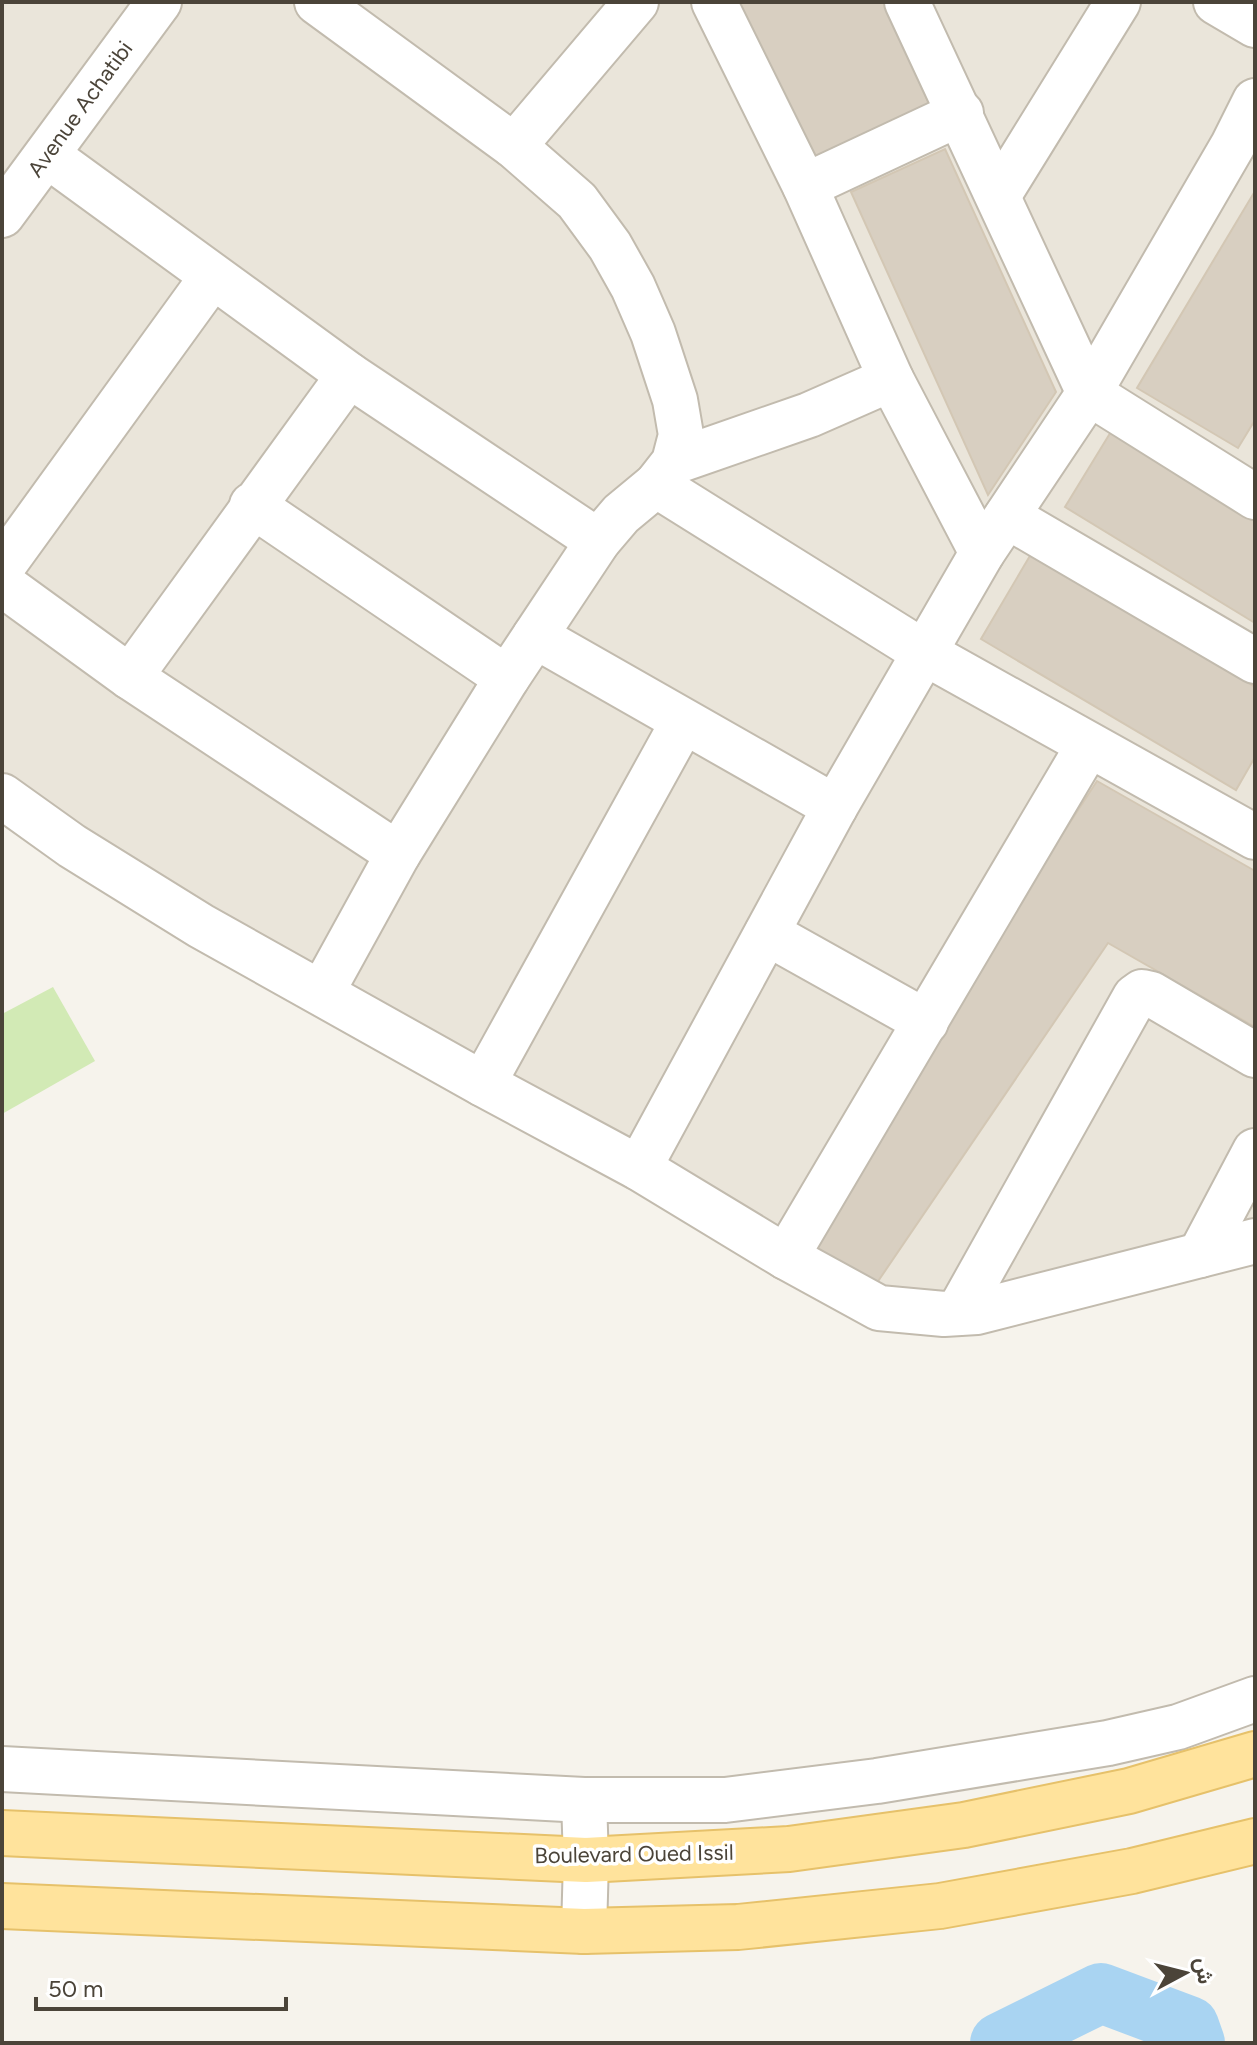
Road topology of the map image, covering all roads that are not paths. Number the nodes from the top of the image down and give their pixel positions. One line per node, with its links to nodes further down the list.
1 (159, 2): 13 (street, Avenue Achatibi)
2 (317, 2): 11 (street)
3 (636, 2): 11 (street)
4 (714, 2): 14 (street)
5 (907, 2): 10 (street)
6 (1118, 2): 16 (street)
7 (1216, 2): 8 (street)
8 (1255, 25)
9 (1255, 101): 12 (street)
10 (961, 113): 14 (street); 16 (street)
11 (514, 146): 21 (street)
12 (1244, 152): 20 (street)
13 (47, 155): 15 (street, Avenue Achatibi); 17 (street)
14 (805, 186): 19 (street)
15 (7, 196)
16 (998, 196): 20 (street)
17 (212, 277): 18 (street); 27 (street)
18 (349, 375): 23 (street); 25 (street)
19 (891, 379): 21 (street); 26 (street)
20 (1089, 393): 22 (street); 24 (street)
21 (665, 474): 25 (street); 30 (street)
22 (1254, 494)
23 (252, 505): 32 (street); 33 (street)
24 (1007, 516): 26 (street); 31 (street)
25 (598, 541): 29 (street)
26 (982, 553): 30 (street)
27 (2, 567)
28 (2, 584): 32 (street)
29 (535, 636): 33 (street); 34 (street)
30 (925, 653): 35 (street); 37 (street)
31 (1255, 661)
32 (130, 677): 39 (street)
33 (507, 678): 39 (street)
34 (683, 722): 37 (street); 44 (street)
35 (1088, 746): 38 (street); 42 (street)
36 (2, 796): 41 (street)
37 (835, 807): 40 (street)
38 (1252, 828)
39 (398, 854): 41 (street)
40 (767, 933): 42 (street); 46 (street)
41 (322, 992): 44 (street)
42 (926, 1022): 49 (street)
43 (1255, 1055): 50 (street)
44 (483, 1084): 46 (street)
45 (1255, 1151): 48 (street)
46 (639, 1168): 49 (street)
47 (1255, 1241): 48 (street)
48 (1200, 1255): 50 (street)
49 (786, 1257): 50 (street)
50 (958, 1313)
51 (1255, 1699): 54 (street)
52 (1255, 1754): 57 (main road, Boulevard Oued Issil)
53 (2, 1769): 54 (street)
54 (584, 1800): 57 (street)
55 (2, 1833): 57 (main road, Boulevard Oued Issil)
56 (1255, 1841): 59 (main road)
57 (586, 1860): 59 (street)
58 (2, 1906): 59 (main road)
59 (584, 1931)

